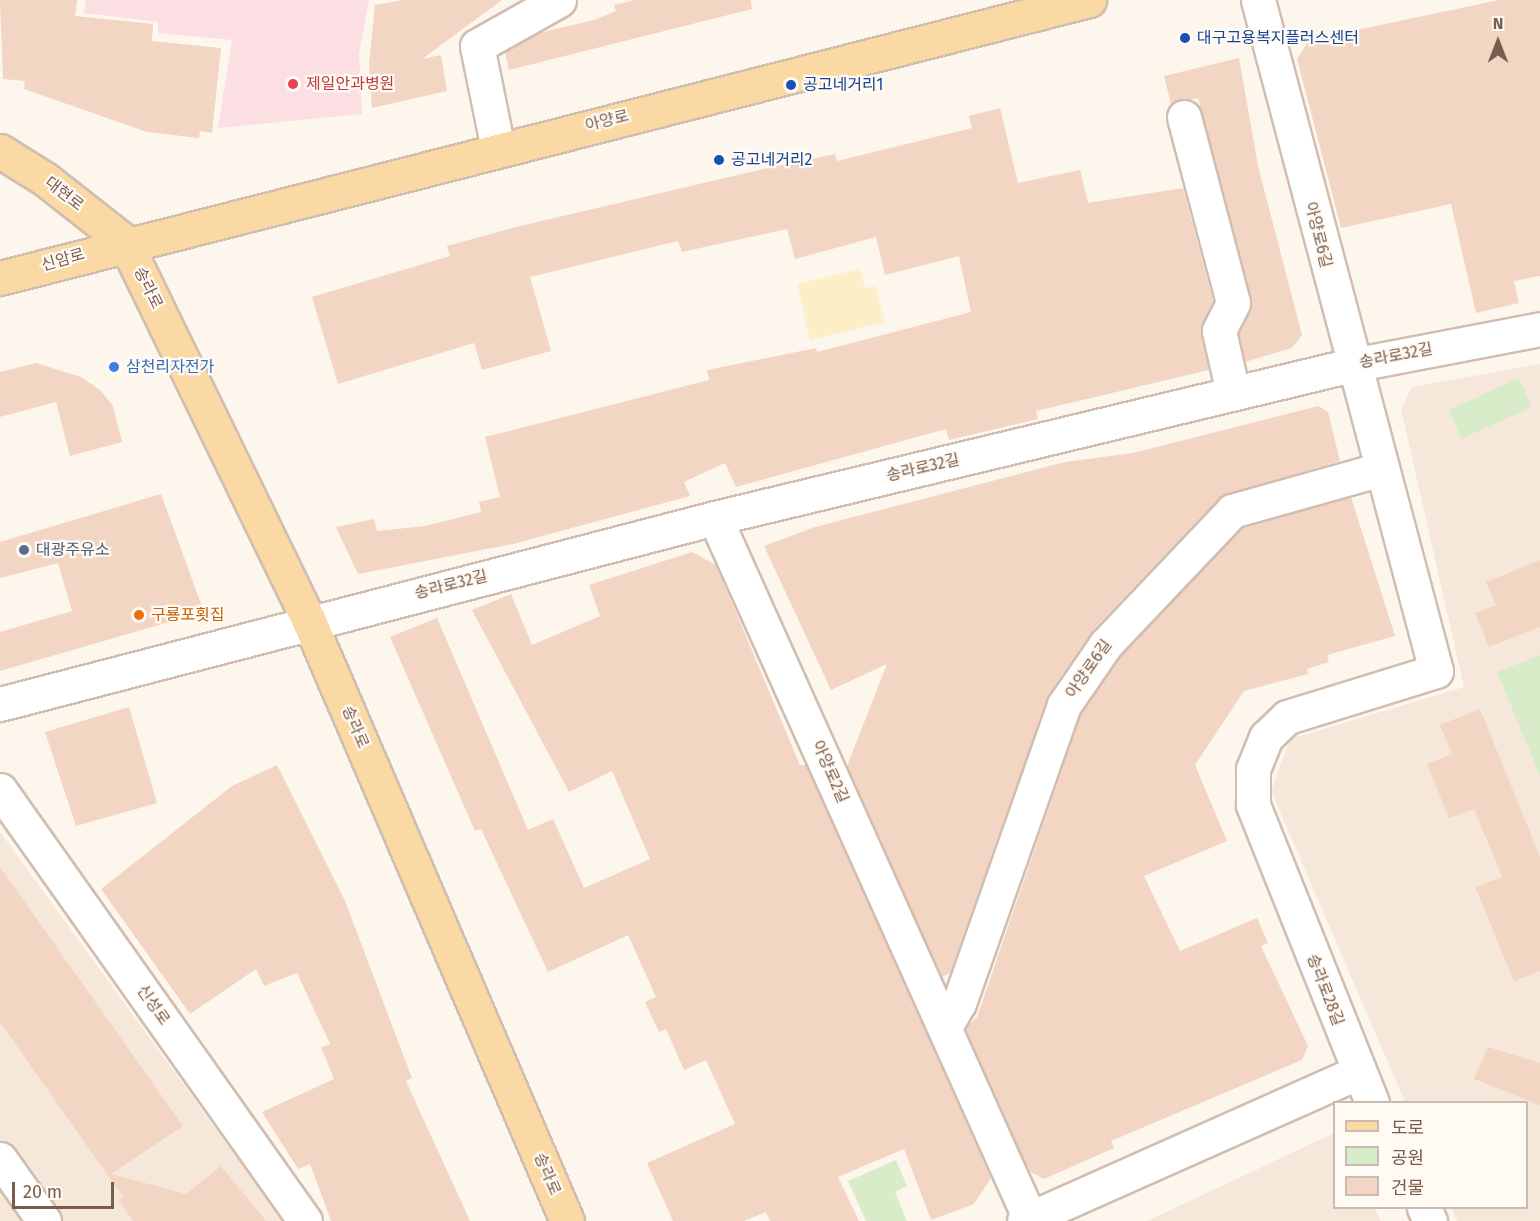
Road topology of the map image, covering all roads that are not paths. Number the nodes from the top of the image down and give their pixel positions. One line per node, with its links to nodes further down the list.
1 (559, 0): 5 (street)
2 (1089, 0): 5 (main road, 아양로)
3 (1258, 0): 10 (street, 아양로6길)
4 (1184, 117): 11 (street)
5 (498, 148): 7 (main road, 아양로)
6 (0, 152): 7 (main road, 대현로)
7 (125, 242): 8 (main road, 신암로); 14 (main road, 송라로)
8 (0, 278)
9 (1540, 329): 10 (street, 송라로32길)
10 (1352, 365): 11 (street, 송라로32길); 12 (street, 아양로6길)
11 (1233, 393): 13 (street, 송라로32길)
12 (1381, 469): 15 (street, 아양로6길); 18 (street, 아양로6길)
13 (715, 518): 14 (street, 송라로32길); 18 (street, 아양로2길)
14 (309, 621): 16 (street, 송라로32길); 25 (main road, 송라로)
15 (1436, 671): 19 (street, 송라로28길)
16 (0, 704)
17 (0, 790): 24 (street, 신성로)
18 (945, 1027): 22 (street, 아양로2길)
19 (1358, 1072): 20 (street, 송라로28길); 22 (street)
20 (1372, 1101)
21 (0, 1159): 23 (street)
22 (1027, 1220)
23 (44, 1221)
24 (305, 1221)
25 (567, 1221)

